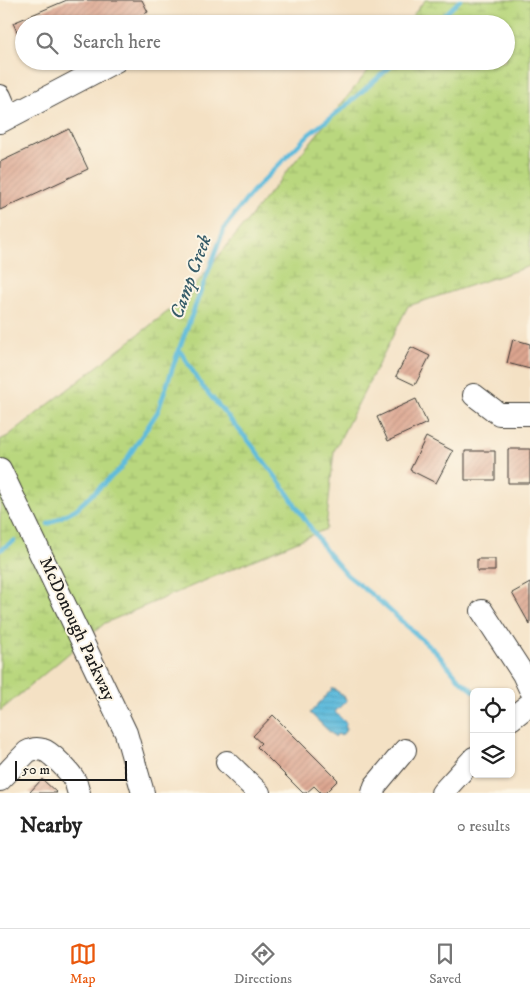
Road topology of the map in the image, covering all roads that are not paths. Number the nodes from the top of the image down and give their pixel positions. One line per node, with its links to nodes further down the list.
1 (99, 70): 3 (street)
2 (0, 96): 3 (street)
3 (4, 120)
4 (474, 395): 5 (street)
5 (530, 414)
6 (0, 468): 16 (street, McDonough Parkway)
7 (482, 611): 8 (street)
8 (530, 689)
9 (530, 704): 10 (street)
10 (515, 716)
11 (405, 750): 18 (street)
12 (227, 762): 17 (street)
13 (470, 762): 19 (street)
14 (0, 780): 15 (street)
15 (79, 793)
16 (143, 793)
17 (259, 793)
18 (373, 793)
19 (442, 793)

